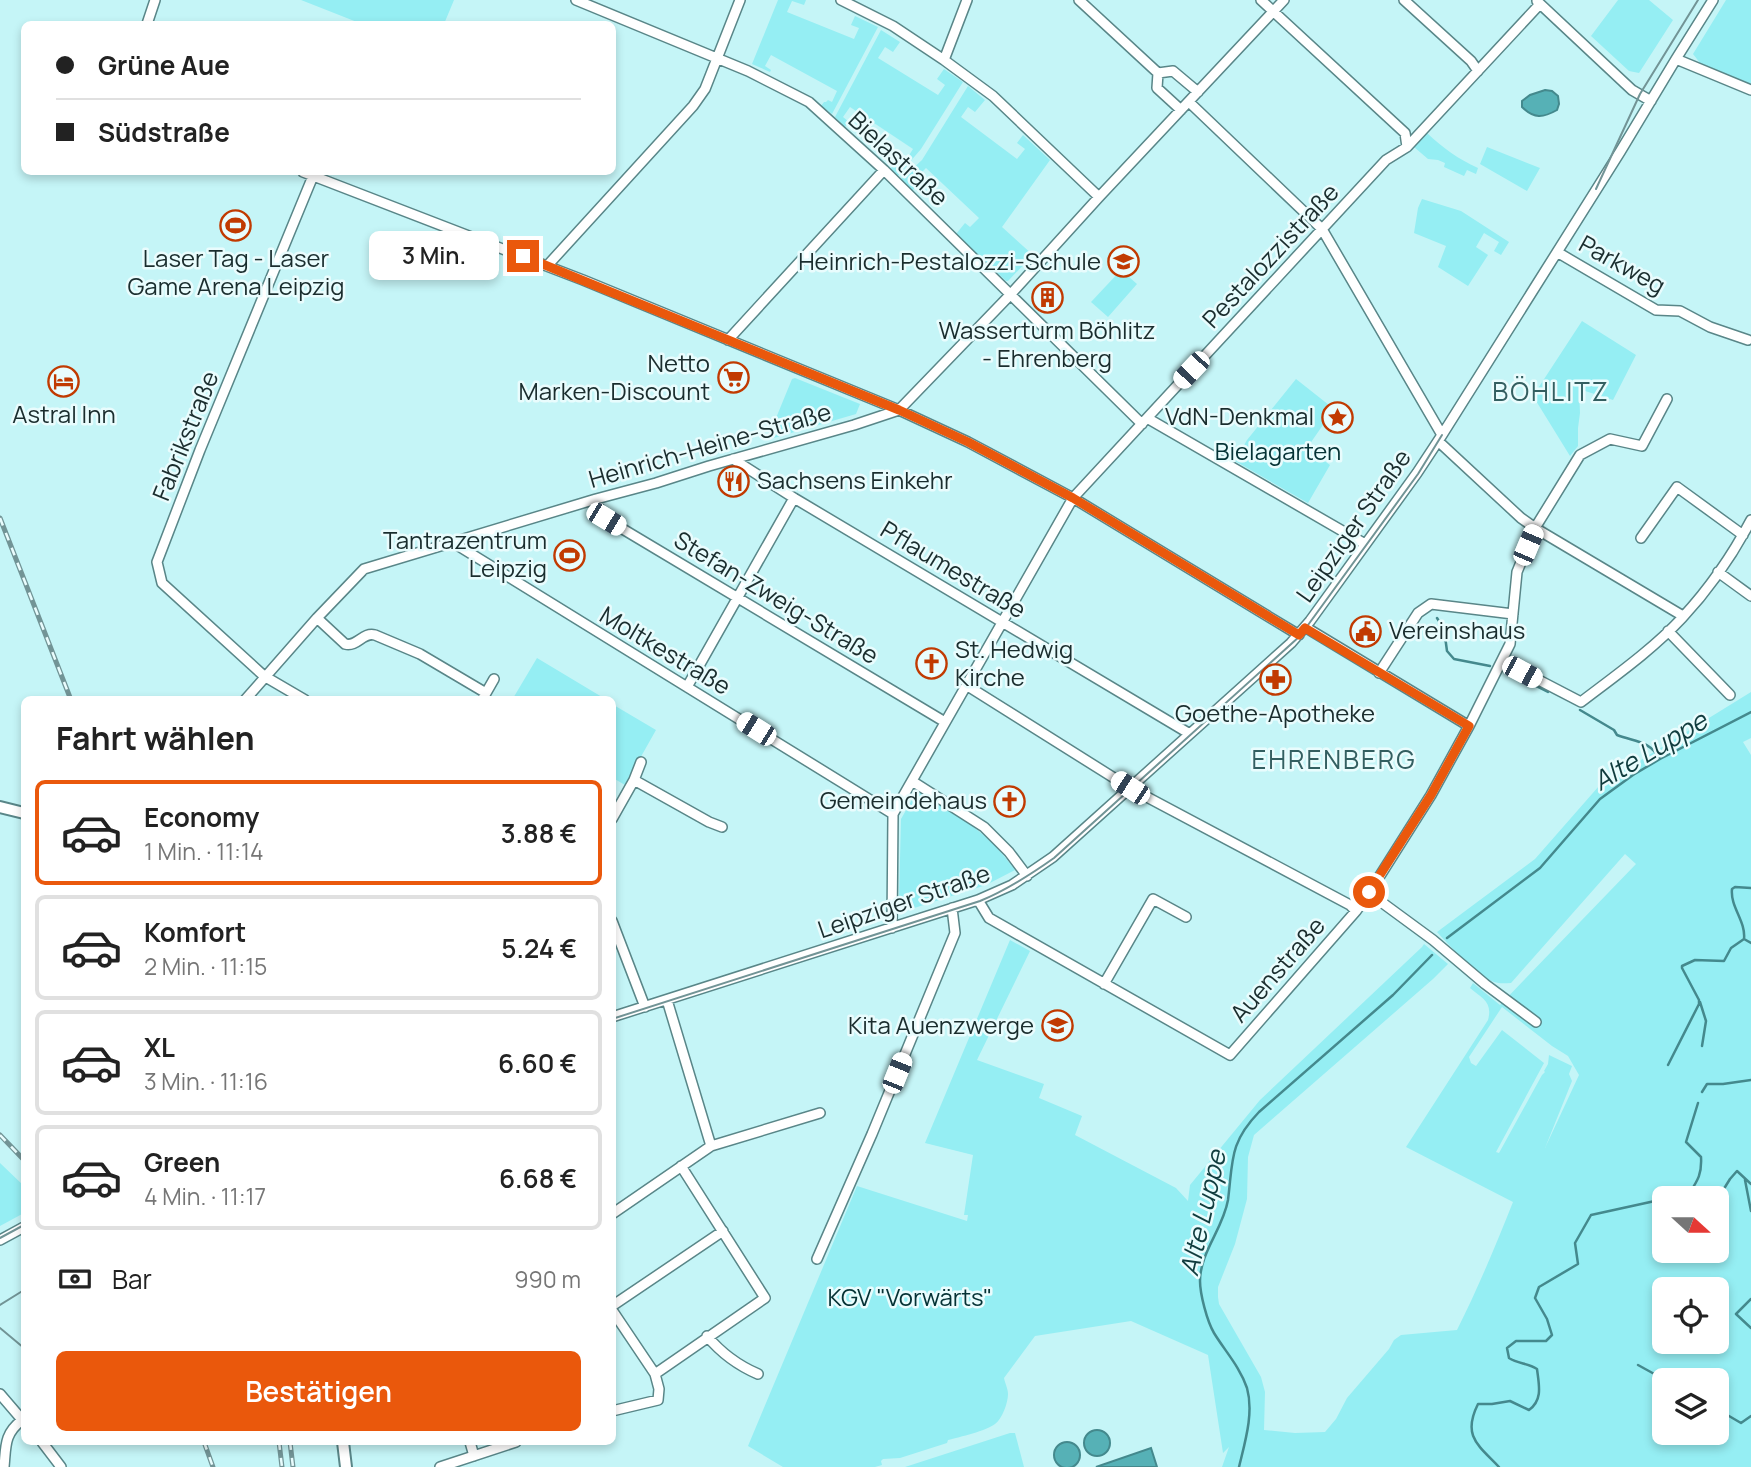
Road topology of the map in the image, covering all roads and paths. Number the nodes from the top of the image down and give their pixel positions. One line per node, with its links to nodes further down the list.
1 (155, 0): 13 (street)
2 (576, 0): 14 (street, Bielastraße)
3 (740, 0): 14 (street)
4 (841, 0): 16 (street)
5 (967, 0): 16 (street)
6 (1079, 0): 18 (street)
7 (1261, 0): 12 (street)
8 (1284, 0): 12 (street, Heinrich-Heine-Straße)
9 (1405, 0): 17 (street)
10 (1713, 0): 15 (street)
11 (1538, 2): 17 (street, Pestalozzistraße); 21 (street)
12 (1273, 12): 20 (street, Heinrich-Heine-Straße); 24 (street)
13 (148, 21)
14 (717, 58): 25 (street, Bielastraße); 30 (street)
15 (1676, 59): 19 (street); 21 (street)
16 (944, 60): 27 (street)
17 (1478, 71): 24 (street, Pestalozzistraße)
18 (1158, 72): 20 (street); 23 (street)
19 (1751, 90)
20 (1198, 92): 22 (street, Heinrich-Heine-Straße)
21 (1651, 101): 29 (street, Leipziger Straße)
22 (1189, 102): 23 (street, Heinrich-Heine-Straße); 28 (street)
23 (1181, 110): 27 (street, Heinrich-Heine-Straße)
24 (1407, 147): 28 (street, Pestalozzistraße)
25 (884, 170): 31 (street, Bielastraße); 32 (street)
26 (313, 176): 30 (street); 59 (street, Fabrikstraße)
27 (1099, 197): 31 (street, Heinrich-Heine-Straße)
28 (1322, 229): 36 (street, Pestalozzistraße); 37 (street)
29 (1557, 251): 33 (street, Parkweg); 37 (street, Leipziger Straße)
30 (547, 266): 32 (street)
31 (1010, 295): 35 (street, Heinrich-Heine-Straße); 36 (street, Bielastraße)
32 (728, 340): 35 (street)
33 (1748, 340)
34 (1667, 399): 43 (street, Auenstraße)
35 (899, 410): 38 (street, Heinrich-Heine-Straße); 40 (street)
36 (1144, 421): 40 (street, Pestalozzistraße); 47 (street, Bielastraße)
37 (1440, 438): 43 (street); 47 (street, Leipziger Straße)
38 (733, 459): 39 (street, Pflaumestraße); 41 (street, Heinrich-Heine-Straße)
39 (794, 498): 50 (street); 54 (street, Pflaumestraße)
40 (1073, 498): 54 (street, Pestalozzistraße); 55 (street)
41 (596, 499): 46 (street, Heinrich-Heine-Straße); 50 (street, Stefan-Zweig-Straße)
42 (1751, 520): 44 (street)
43 (1535, 528): 51 (street, Auenstraße); 52 (street)
44 (1743, 535): 45 (street); 48 (street)
45 (1641, 538)
46 (452, 542): 53 (street, Heinrich-Heine-Straße); 62 (street, Moltkestraße)
47 (1365, 544): 55 (street, Leipziger Straße)
48 (1718, 572): 49 (street); 52 (street)
49 (1751, 596)
50 (738, 597): 62 (street); 68 (street, Stefan-Zweig-Straße)
51 (1513, 614): 57 (street, Auenstraße); 58 (street)
52 (1684, 616): 56 (street)
53 (317, 618): 59 (street, Heinrich-Heine-Straße); 66 (street)
54 (1002, 622): 61 (street, Pestalozzistraße); 70 (street, Pflaumestraße)
55 (1302, 631): 58 (street); 70 (street, Leipziger Straße)
56 (1668, 631): 57 (street); 63 (street)
57 (1502, 661): 69 (street, Auenstraße)
58 (1379, 673): 69 (street)
59 (264, 676): 64 (street, Heinrich-Heine-Straße); 65 (street, Fabrikstraße)
60 (494, 679): 67 (street)
61 (966, 685): 68 (street, Pestalozzistraße); 74 (street)
62 (687, 687): 78 (street, Moltkestraße)
63 (1730, 695)
64 (247, 696)
65 (298, 696)
66 (483, 696)
67 (485, 696)
68 (945, 722): 73 (street, Pestalozzistraße)
69 (1469, 726): 81 (street, Auenstraße)
70 (1190, 734): 74 (street, Leipziger Straße)
71 (641, 762): 72 (street)
72 (634, 780): 77 (street); 79 (street)
73 (912, 781): 78 (street, Pestalozzistraße); 80 (street)
74 (1130, 788): 80 (street, Leipziger Straße); 84 (street)
75 (0, 807): 76 (main road)
76 (21, 812)
77 (616, 812)
78 (893, 814): 86 (street, Pestalozzistraße)
79 (722, 827)
80 (1027, 876): 82 (street, Leipziger Straße)
81 (1369, 892): 84 (street, Auenstraße); 92 (street)
82 (978, 900): 83 (street, Leipziger Straße); 88 (street, Auenstraße)
83 (952, 908): 86 (street, Leipziger Straße); 100 (street)
84 (1356, 911): 88 (street, Auenstraße)
85 (1186, 917): 88 (street)
86 (892, 928): 89 (street, Leipziger Straße)
87 (616, 931): 90 (street)
88 (1104, 984)
89 (667, 1000): 90 (street, Leipziger Straße); 94 (street)
90 (645, 1007): 91 (street, Leipziger Straße)
91 (616, 1016)
92 (1536, 1022)
93 (820, 1113): 94 (street)
94 (712, 1146): 95 (street)
95 (681, 1166): 96 (street); 98 (street)
96 (616, 1211)
97 (21, 1229): 99 (street)
98 (723, 1231): 101 (street); 103 (street)
99 (0, 1240)
100 (817, 1259)
101 (616, 1305)
102 (616, 1314): 104 (street)
103 (707, 1336): 104 (street); 105 (street)
104 (655, 1374): 107 (street)
105 (758, 1374)
106 (0, 1394): 108 (street)
107 (616, 1409)
108 (21, 1419)
109 (21, 1422): 115 (street)
110 (44, 1445): 116 (street)
111 (343, 1445): 117 (main road)
112 (471, 1445): 114 (street)
113 (507, 1445): 114 (street)
114 (474, 1456): 118 (street)
115 (4, 1467)
116 (61, 1467)
117 (346, 1467)
118 (440, 1467)

